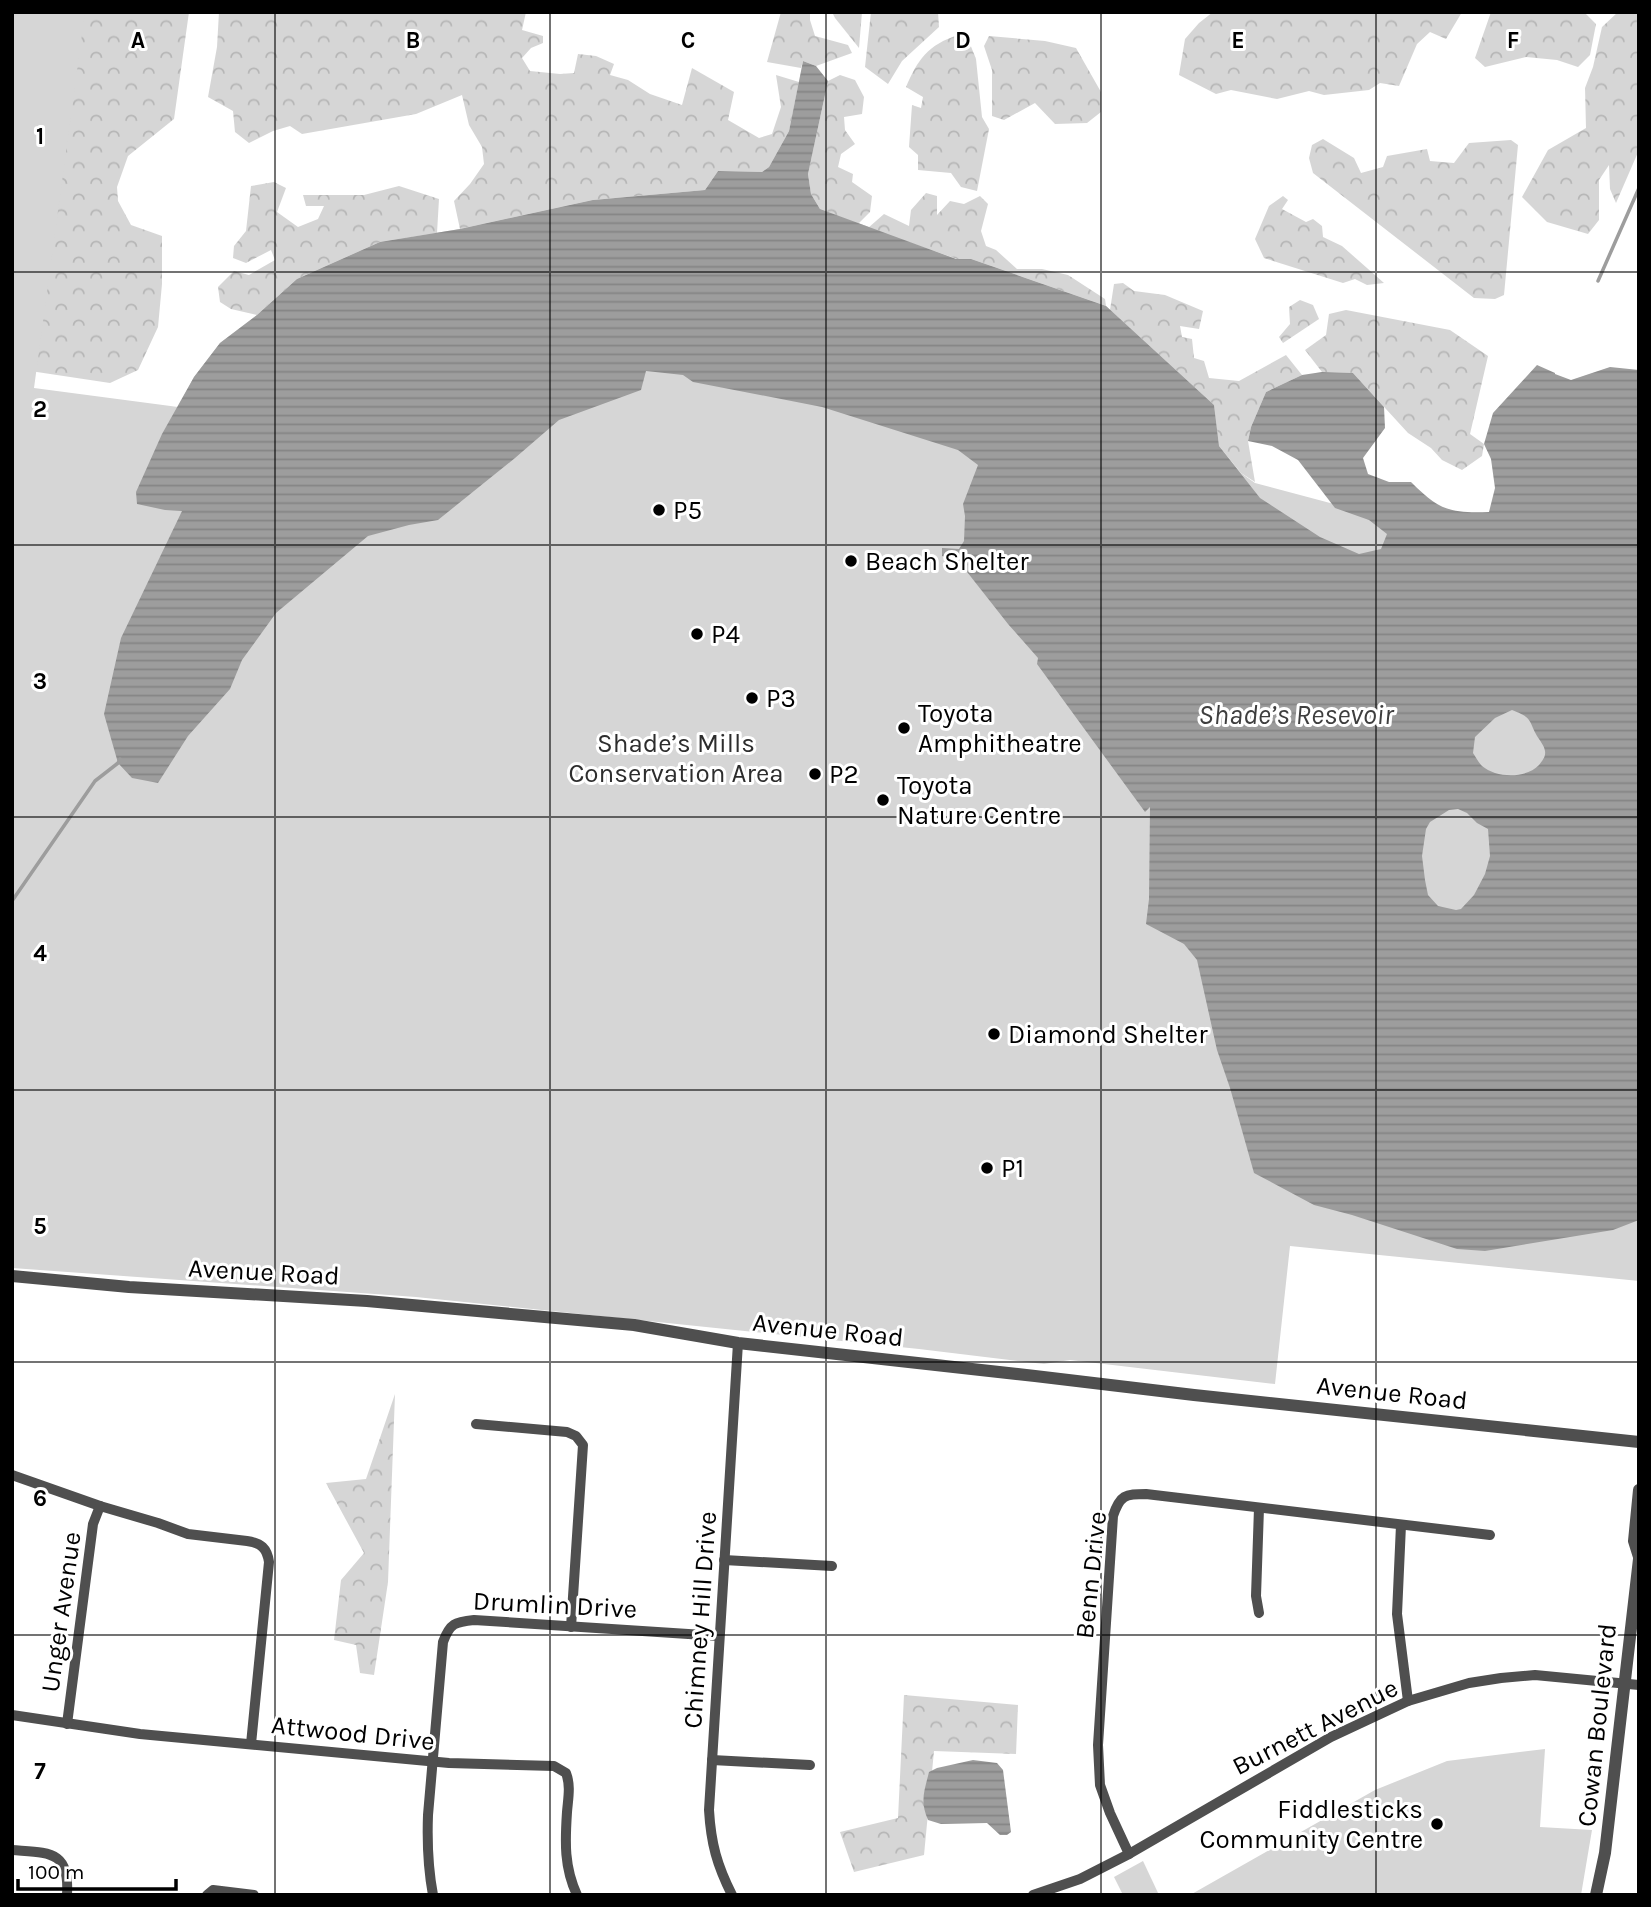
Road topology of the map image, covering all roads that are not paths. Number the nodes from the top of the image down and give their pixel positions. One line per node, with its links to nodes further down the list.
1 (12, 1276): 2 (street, Avenue Road)
2 (738, 1343): 4 (street, Avenue Road); 12 (street, Chimney Hill Drive)
3 (477, 1424): 15 (street)
4 (1639, 1442)
5 (12, 1475): 7 (street)
6 (1639, 1490): 11 (street, Cowan Boulevard)
7 (100, 1506): 21 (street, Unger Avenue); 22 (street)
8 (1259, 1508): 9 (street, Benn Drive); 14 (street); 27 (street, Benn Drive)
9 (1401, 1525): 10 (street, Benn Drive); 19 (street)
10 (1490, 1535)
11 (1639, 1558): 17 (street, Cowan Boulevard)
12 (724, 1560): 13 (street); 16 (street, Chimney Hill Drive)
13 (832, 1566)
14 (1259, 1613)
15 (571, 1627): 16 (street, Drumlin Drive); 24 (street, Drumlin Drive)
16 (719, 1636): 23 (street, Chimney Hill Drive)
17 (1624, 1684): 18 (street, Burnett Avenue); 19 (street, Burnett Avenue); 35 (street, Cowan Boulevard)
18 (1639, 1685)
19 (1408, 1701): 27 (street, Burnett Avenue)
20 (12, 1715): 21 (street, Attwood Drive)
21 (67, 1724): 22 (street, Attwood Drive)
22 (251, 1744): 24 (street, Attwood Drive)
23 (712, 1760): 25 (street); 33 (street, Chimney Hill Drive)
24 (432, 1761): 31 (street, Drumlin Drive); 32 (street, Attwood Drive)
25 (810, 1765)
26 (12, 1850): 28 (street)
27 (1129, 1854): 34 (street, Burnett Avenue)
28 (67, 1895)
29 (207, 1895): 30 (street)
30 (254, 1895)
31 (433, 1895)
32 (577, 1895)
33 (732, 1895)
34 (1033, 1895)
35 (1596, 1895)

